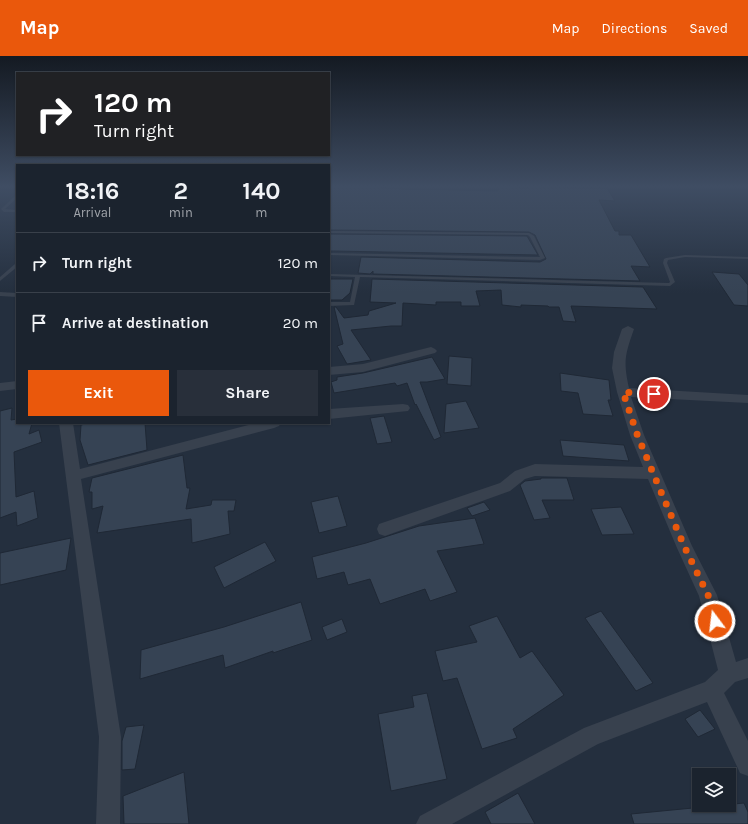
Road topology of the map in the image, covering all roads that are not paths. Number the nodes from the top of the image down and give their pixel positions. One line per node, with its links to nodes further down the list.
1 (330, 232): 2 (lane)
2 (330, 254)
3 (748, 258): 6 (lane)
4 (16, 266): 7 (lane)
5 (330, 275): 6 (lane)
6 (358, 275): 10 (lane)
7 (0, 280)
8 (0, 294): 9 (lane)
9 (16, 295)
10 (330, 304)
11 (628, 329): 16 (street)
12 (431, 351): 13 (street)
13 (330, 371)
14 (16, 385): 15 (street)
15 (0, 387)
16 (623, 392): 17 (street); 22 (street)
17 (748, 399)
18 (403, 408): 19 (street)
19 (330, 414)
20 (68, 424): 23 (street)
21 (270, 424): 23 (street)
22 (653, 473): 24 (street); 25 (street)
23 (73, 476): 28 (street)
24 (384, 529)
25 (738, 671): 26 (street)
26 (712, 690): 27 (street); 29 (street)
27 (748, 765)
28 (108, 824)
29 (428, 824)

